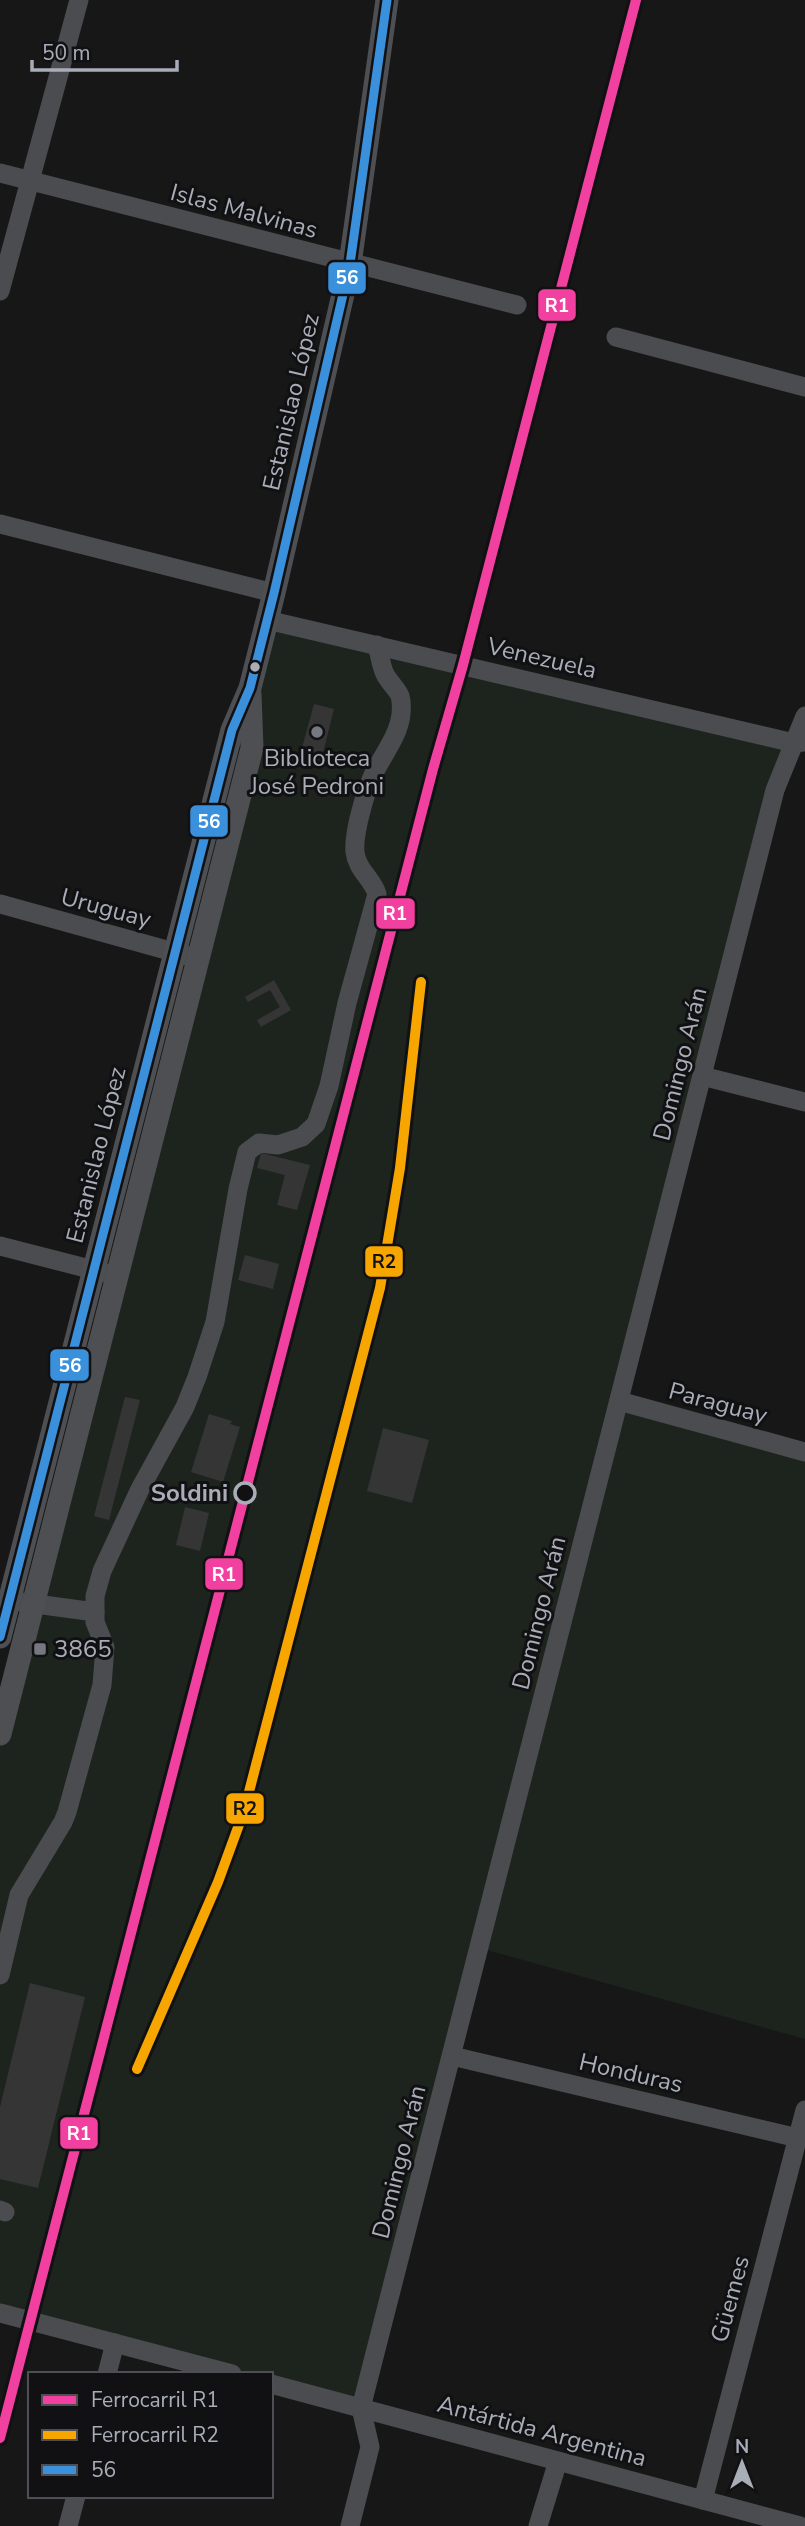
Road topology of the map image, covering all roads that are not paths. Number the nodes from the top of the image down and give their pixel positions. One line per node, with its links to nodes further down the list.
1 (79, 0): 4 (street)
2 (387, 0): 5 (main road, Estanislao López)
3 (0, 173): 4 (street, Islas Malvinas)
4 (30, 181): 5 (street, Islas Malvinas); 6 (street)
5 (350, 264): 7 (street, Islas Malvinas); 11 (main road, Estanislao López)
6 (0, 291)
7 (517, 305)
8 (616, 337): 9 (street)
9 (805, 387)
10 (0, 524): 11 (street)
11 (274, 593): 12 (main road, Estanislao López)
12 (267, 620): 13 (street, Venezuela); 14 (main road, Estanislao López)
13 (377, 645): 16 (street, Venezuela); 29 (street)
14 (250, 688): 18 (main road, Estanislao López); 19 (main road, Estanislao López)
15 (805, 716): 16 (street, Domingo Arán)
16 (800, 742): 20 (street, Domingo Arán)
17 (0, 904): 18 (street, Uruguay)
18 (175, 953): 19 (street, Uruguay); 23 (main road, Estanislao López)
19 (198, 959): 24 (main road, Estanislao López)
20 (702, 1076): 21 (street); 25 (street, Domingo Arán)
21 (805, 1102)
22 (0, 1246): 23 (street)
23 (94, 1270): 24 (street); 27 (main road, Estanislao López)
24 (117, 1276): 28 (main road, Estanislao López)
25 (619, 1401): 26 (street, Paraguay); 33 (street, Domingo Arán)
26 (805, 1452)
27 (5, 1598): 28 (street); 30 (main road, Estanislao López)
28 (33, 1606): 29 (street); 31 (main road, Estanislao López)
29 (95, 1612): 32 (street)
30 (0, 1637)
31 (0, 1734)
32 (1, 1966)
33 (452, 2056): 35 (street, Honduras); 41 (street, Domingo Arán)
34 (805, 2110): 35 (street, Güemes)
35 (799, 2151): 44 (street, Güemes)
36 (0, 2313): 37 (street)
37 (116, 2343): 38 (street); 39 (street)
38 (108, 2372)
39 (225, 2372)
40 (273, 2385): 41 (street, Antártida Argentina)
41 (361, 2408): 42 (street, Antártida Argentina); 47 (street, Domingo Arán)
42 (558, 2461): 44 (street, Antártida Argentina); 48 (street)
43 (75, 2498): 46 (street)
44 (703, 2500): 45 (street, Antártida Argentina)
45 (766, 2521): 49 (street, Antártida Argentina)
46 (68, 2526)
47 (350, 2526)
48 (538, 2526)
49 (800, 2526)

